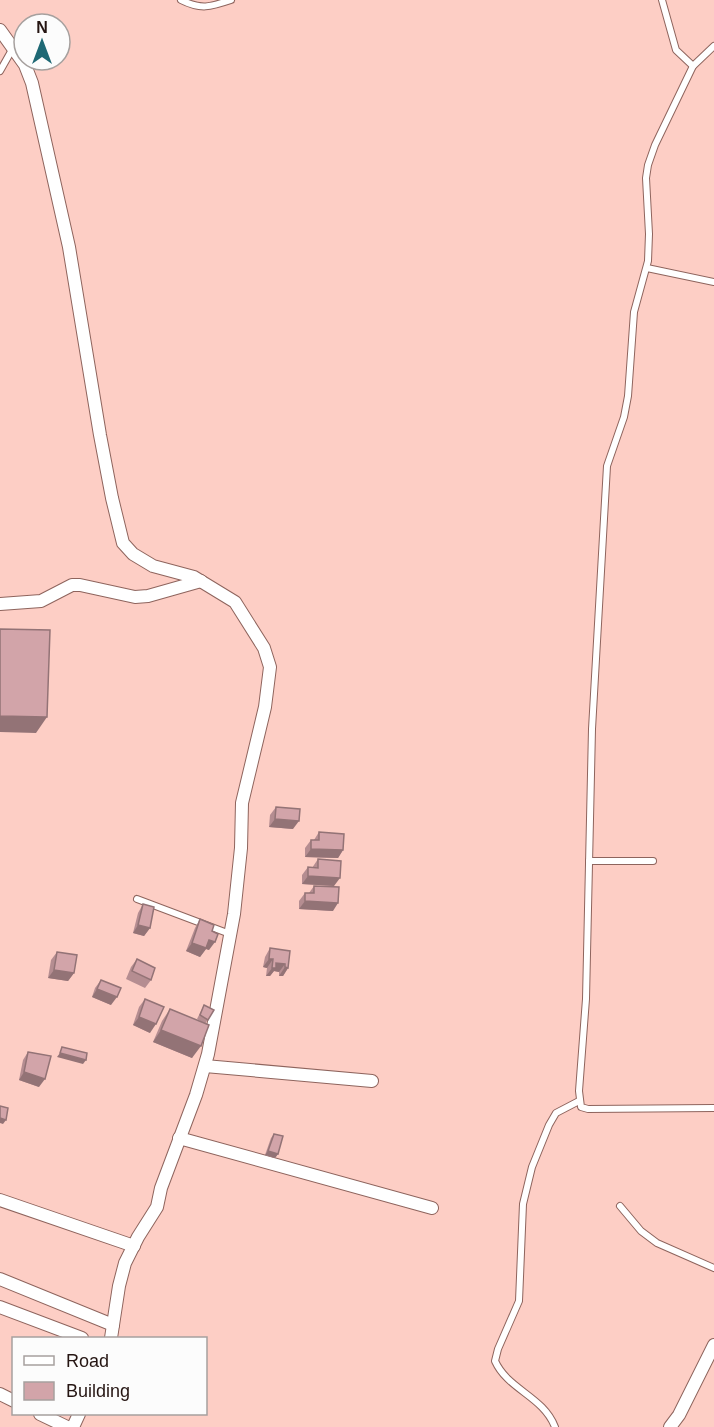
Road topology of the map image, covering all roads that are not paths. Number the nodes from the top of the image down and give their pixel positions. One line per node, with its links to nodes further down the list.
1 (181, 0): 2 (lane)
2 (231, 0)
3 (662, 0): 8 (lane)
4 (0, 30): 5 (street)
5 (12, 46)
6 (714, 46): 8 (lane)
7 (12, 49): 9 (lane)
8 (693, 66): 11 (lane)
9 (0, 71)
10 (28, 72): 13 (street)
11 (647, 268): 12 (lane); 15 (lane)
12 (714, 282)
13 (201, 581): 14 (street); 18 (street)
14 (0, 604)
15 (589, 861): 16 (lane); 21 (lane)
16 (653, 861)
17 (136, 899): 18 (lane)
18 (230, 934): 19 (street)
19 (205, 1065): 20 (street); 23 (street)
20 (372, 1081)
21 (579, 1101): 22 (lane); 37 (lane)
22 (714, 1108)
23 (179, 1138): 26 (street); 27 (street)
24 (0, 1200): 27 (street)
25 (620, 1206): 28 (lane)
26 (432, 1208)
27 (134, 1246): 31 (street)
28 (714, 1268)
29 (0, 1279): 31 (street)
30 (0, 1307): 32 (street)
31 (113, 1325): 33 (street)
32 (79, 1337)
33 (111, 1337)
34 (714, 1345): 38 (street)
35 (44, 1415): 36 (street)
36 (67, 1427)
37 (555, 1427)
38 (670, 1427)

